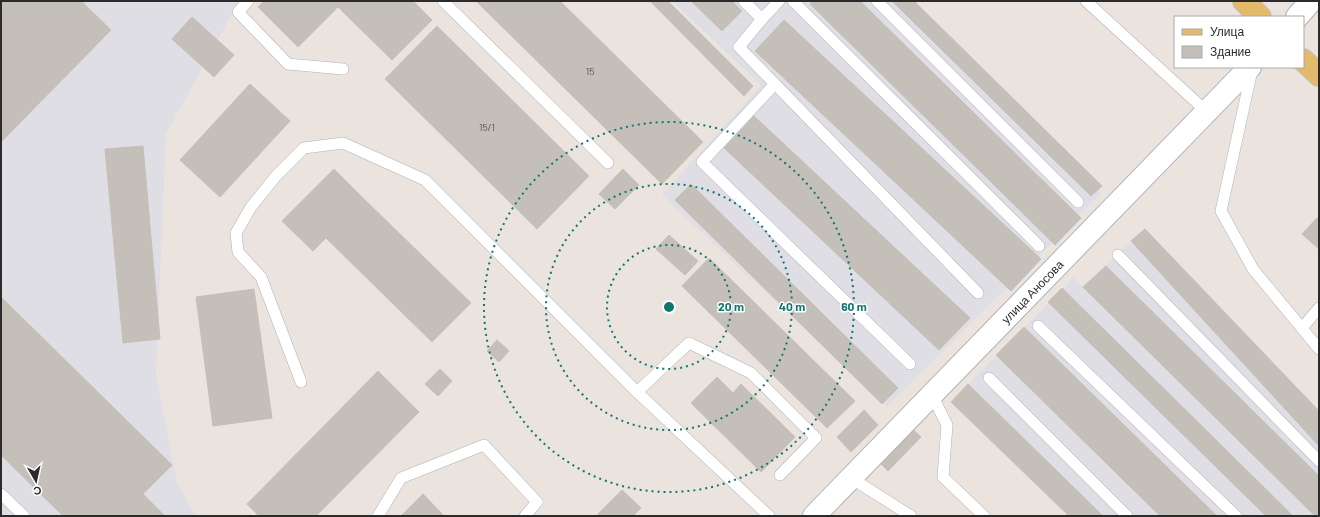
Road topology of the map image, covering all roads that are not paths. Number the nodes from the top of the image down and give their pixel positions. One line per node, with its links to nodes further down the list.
1 (248, 1): 14 (lane)
2 (443, 1): 20 (lane)
3 (744, 1): 12 (lane)
4 (779, 1): 12 (lane)
5 (794, 1): 22 (lane)
6 (877, 1): 21 (lane)
7 (1086, 1): 19 (lane)
8 (1244, 1): 10 (main road)
9 (1311, 1): 11 (street)
10 (1259, 16)
11 (1298, 16)
12 (762, 19): 18 (lane)
13 (1304, 61): 17 (main road)
14 (343, 68)
15 (1250, 68): 19 (street, улица Аносова)
16 (1251, 68): 27 (lane)
17 (1319, 75)
18 (775, 84): 24 (lane); 29 (lane)
19 (1207, 112): 33 (street, улица Аносова)
20 (608, 164)
21 (1078, 202)
22 (1039, 246)
23 (1118, 254): 34 (lane)
24 (978, 293)
25 (1319, 308): 27 (lane)
26 (1038, 326): 46 (lane)
27 (1302, 328): 28 (lane)
28 (1319, 349)
29 (910, 364)
30 (989, 378): 45 (lane)
31 (301, 382): 32 (lane)
32 (637, 392): 35 (lane); 41 (lane)
33 (932, 395): 36 (street, улица Аносова); 44 (lane)
34 (1319, 462)
35 (780, 475)
36 (852, 478): 42 (street, улица Аносова); 43 (lane)
37 (1, 494): 38 (lane)
38 (24, 516)
39 (378, 516): 40 (lane)
40 (525, 516)
41 (770, 516)
42 (814, 516)
43 (911, 516)
44 (984, 516)
45 (1127, 516)
46 (1236, 516)

